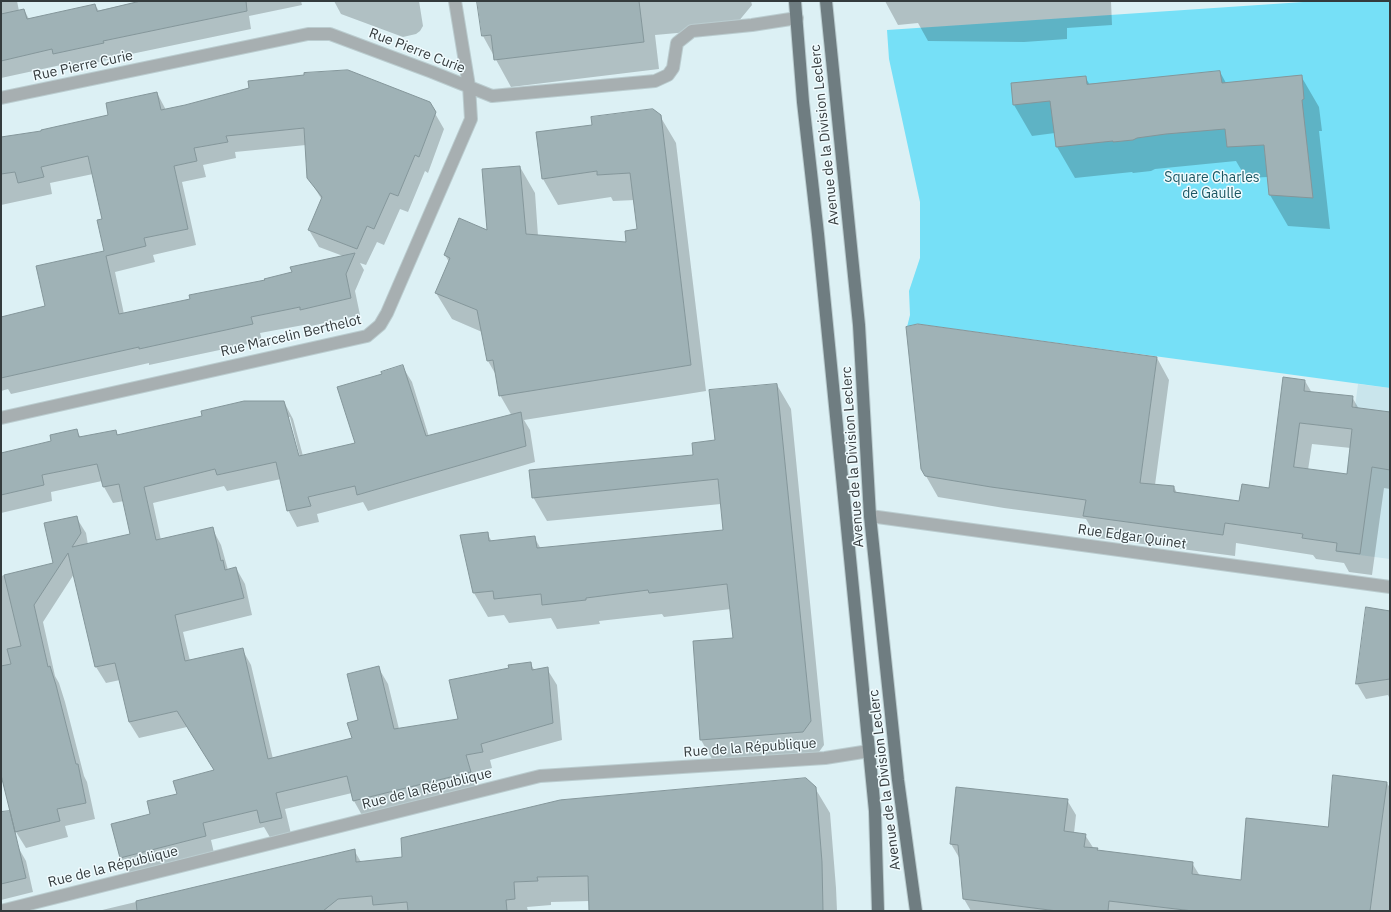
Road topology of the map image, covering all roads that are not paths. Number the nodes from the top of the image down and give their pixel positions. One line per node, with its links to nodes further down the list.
1 (455, 1): 5 (street, Rue Marcelin Berthelot)
2 (795, 1): 4 (main road, Avenue de la Division Leclerc)
3 (826, 1): 8 (main road, Avenue de la Division Leclerc)
4 (797, 18): 5 (street, Rue Pierre Curie); 10 (main road, Avenue de la Division Leclerc)
5 (469, 86): 6 (street, Rue Pierre Curie); 7 (street, Rue Marcelin Berthelot)
6 (1, 98)
7 (1, 418)
8 (870, 516): 9 (street, Rue Edgar Quinet); 13 (main road, Avenue de la Division Leclerc)
9 (1390, 587)
10 (869, 751): 11 (street, Rue de la République); 12 (main road, Avenue de la Division Leclerc)
11 (1, 911)
12 (878, 911)
13 (916, 911)

